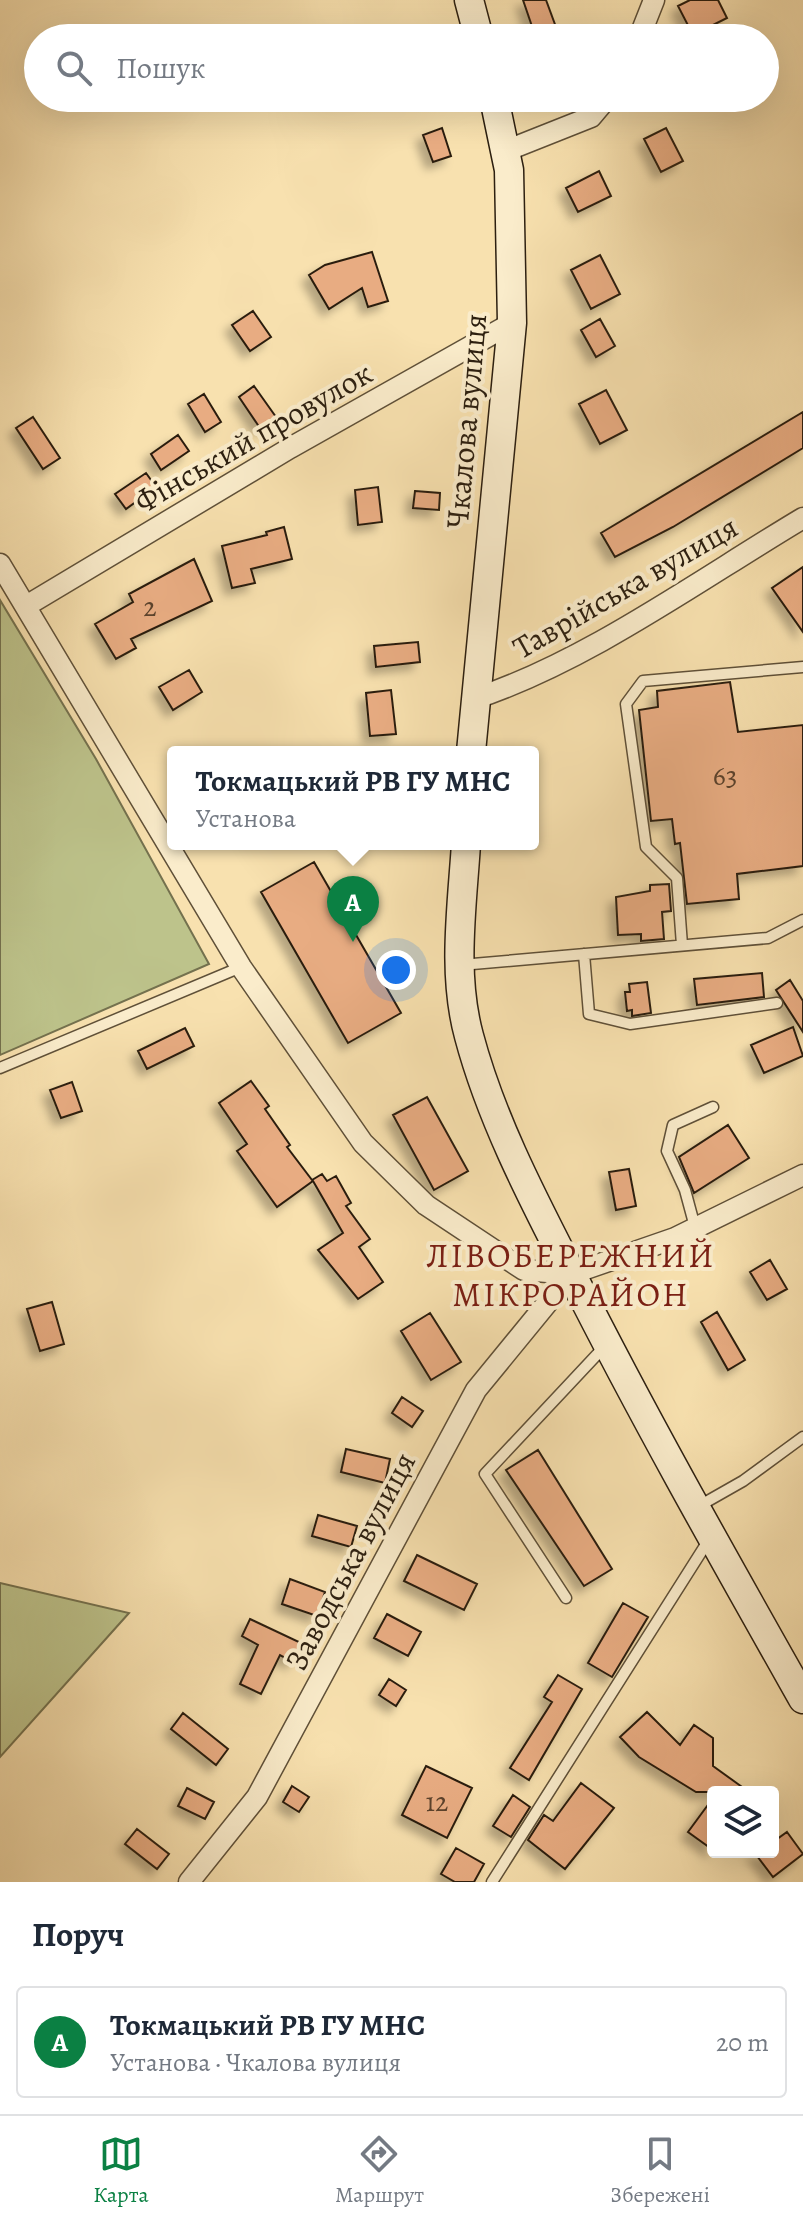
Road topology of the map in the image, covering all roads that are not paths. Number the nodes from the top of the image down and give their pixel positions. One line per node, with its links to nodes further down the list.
1 (469, 0): 3 (main road)
2 (654, 0): 4 (street)
3 (475, 24)
4 (645, 24)
5 (498, 112): 7 (main road, Чкалова вулиця)
6 (595, 112): 7 (street)
7 (508, 150): 8 (main road, Чкалова вулиця)
8 (512, 323): 11 (street, Фінський провулок); 13 (main road, Чкалова вулиця)
9 (803, 518): 13 (street, Таврійська вулиця)
10 (0, 564): 11 (street)
11 (26, 606): 15 (street)
12 (803, 667): 19 (lane)
13 (474, 699): 14 (main road, Чкалова вулиця)
14 (471, 746)
15 (167, 843)
16 (171, 850): 22 (street)
17 (466, 850): 21 (main road)
18 (803, 920): 19 (lane)
19 (682, 945): 20 (lane)
20 (584, 954): 21 (lane); 23 (lane)
21 (459, 965): 28 (main road)
22 (241, 967): 24 (lane); 28 (street)
23 (777, 1003)
24 (0, 1068)
25 (713, 1107): 27 (lane)
26 (803, 1175): 27 (street)
27 (695, 1227): 28 (street)
28 (571, 1274): 29 (main road); 35 (street, Заводська вулиця)
29 (606, 1344): 31 (main road); 33 (lane)
30 (803, 1437): 31 (lane)
31 (698, 1507): 32 (main road)
32 (711, 1536): 34 (main road); 36 (lane)
33 (566, 1598)
34 (803, 1699)
35 (189, 1882)
36 (492, 1882)

